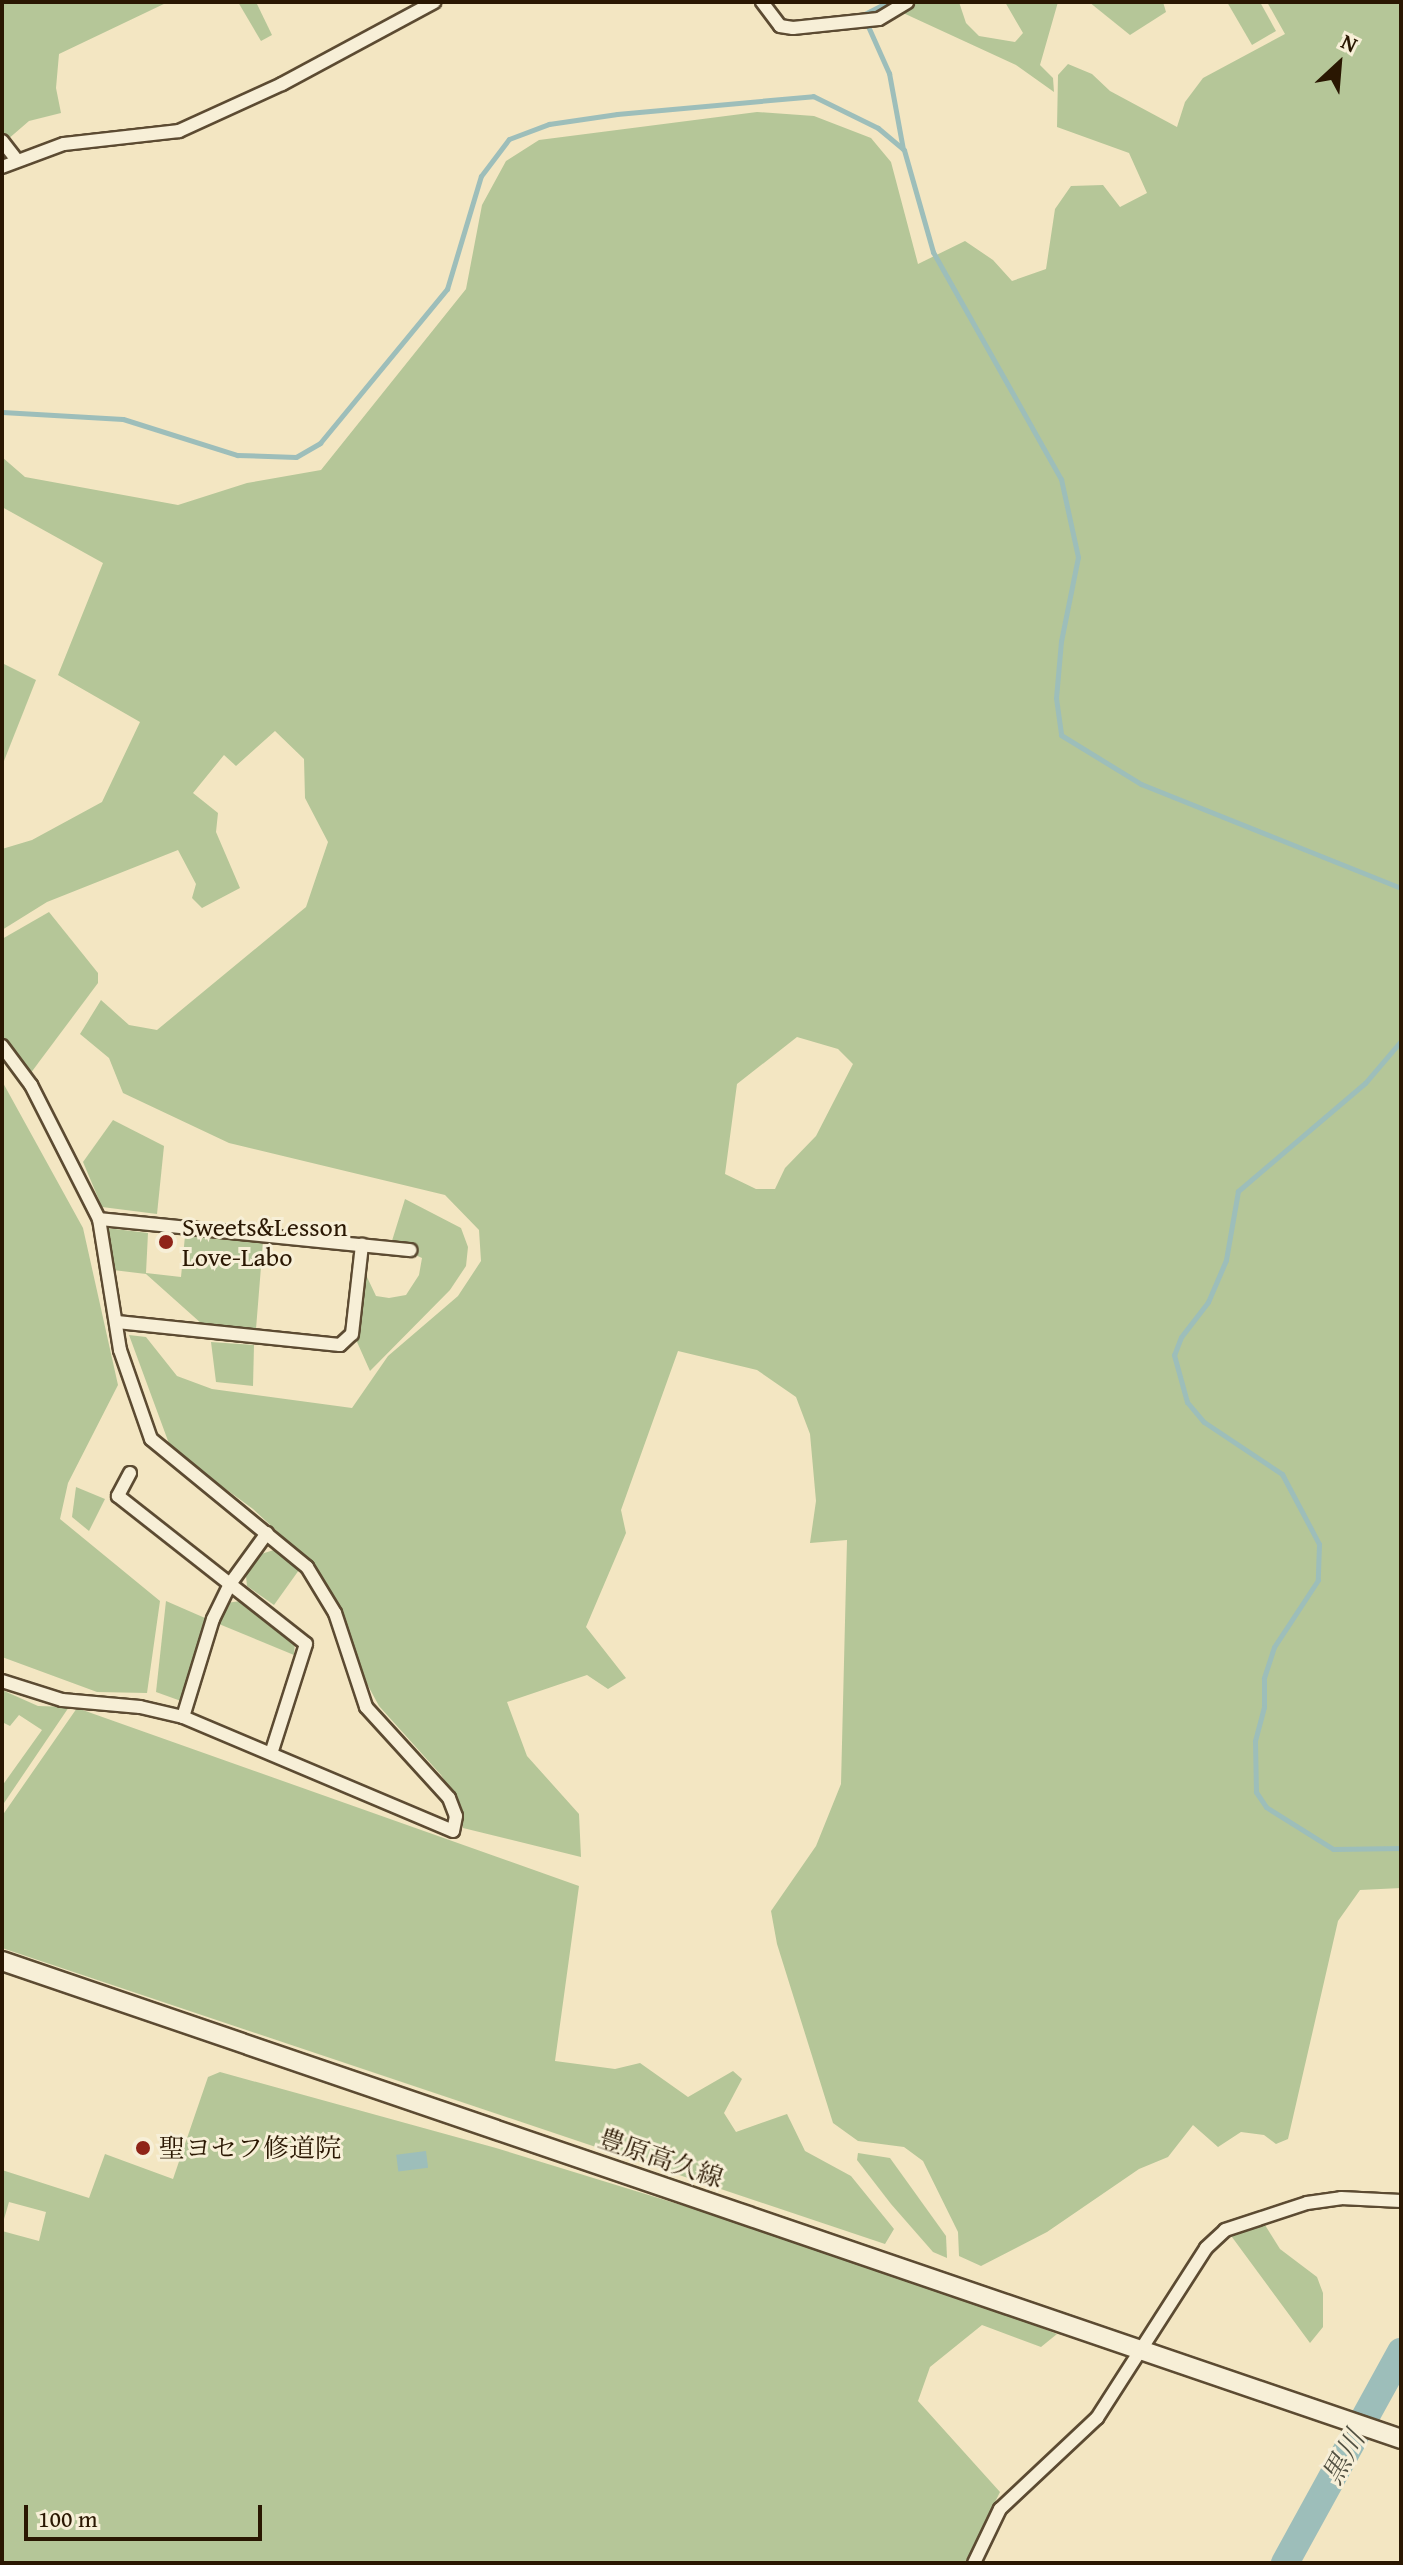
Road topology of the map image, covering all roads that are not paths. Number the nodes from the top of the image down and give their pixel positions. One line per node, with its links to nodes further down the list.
1 (434, 2): 5 (street)
2 (762, 2): 3 (street)
3 (907, 2)
4 (2, 141): 5 (street)
5 (17, 160): 6 (street)
6 (2, 167)
7 (2, 1046): 8 (street)
8 (99, 1219): 9 (street); 11 (street)
9 (362, 1245): 10 (street); 11 (street)
10 (410, 1250)
11 (117, 1322): 13 (street)
12 (130, 1473): 14 (street)
13 (267, 1533): 14 (street); 17 (street)
14 (230, 1584): 16 (street); 17 (street)
15 (2, 1681): 16 (street)
16 (183, 1717): 17 (street)
17 (271, 1754)
18 (2, 1961): 20 (main road, 豊原高久線)
19 (1401, 2201): 20 (street)
20 (1141, 2350): 21 (main road, 豊原高久線); 22 (street)
21 (1401, 2439)
22 (974, 2563)

